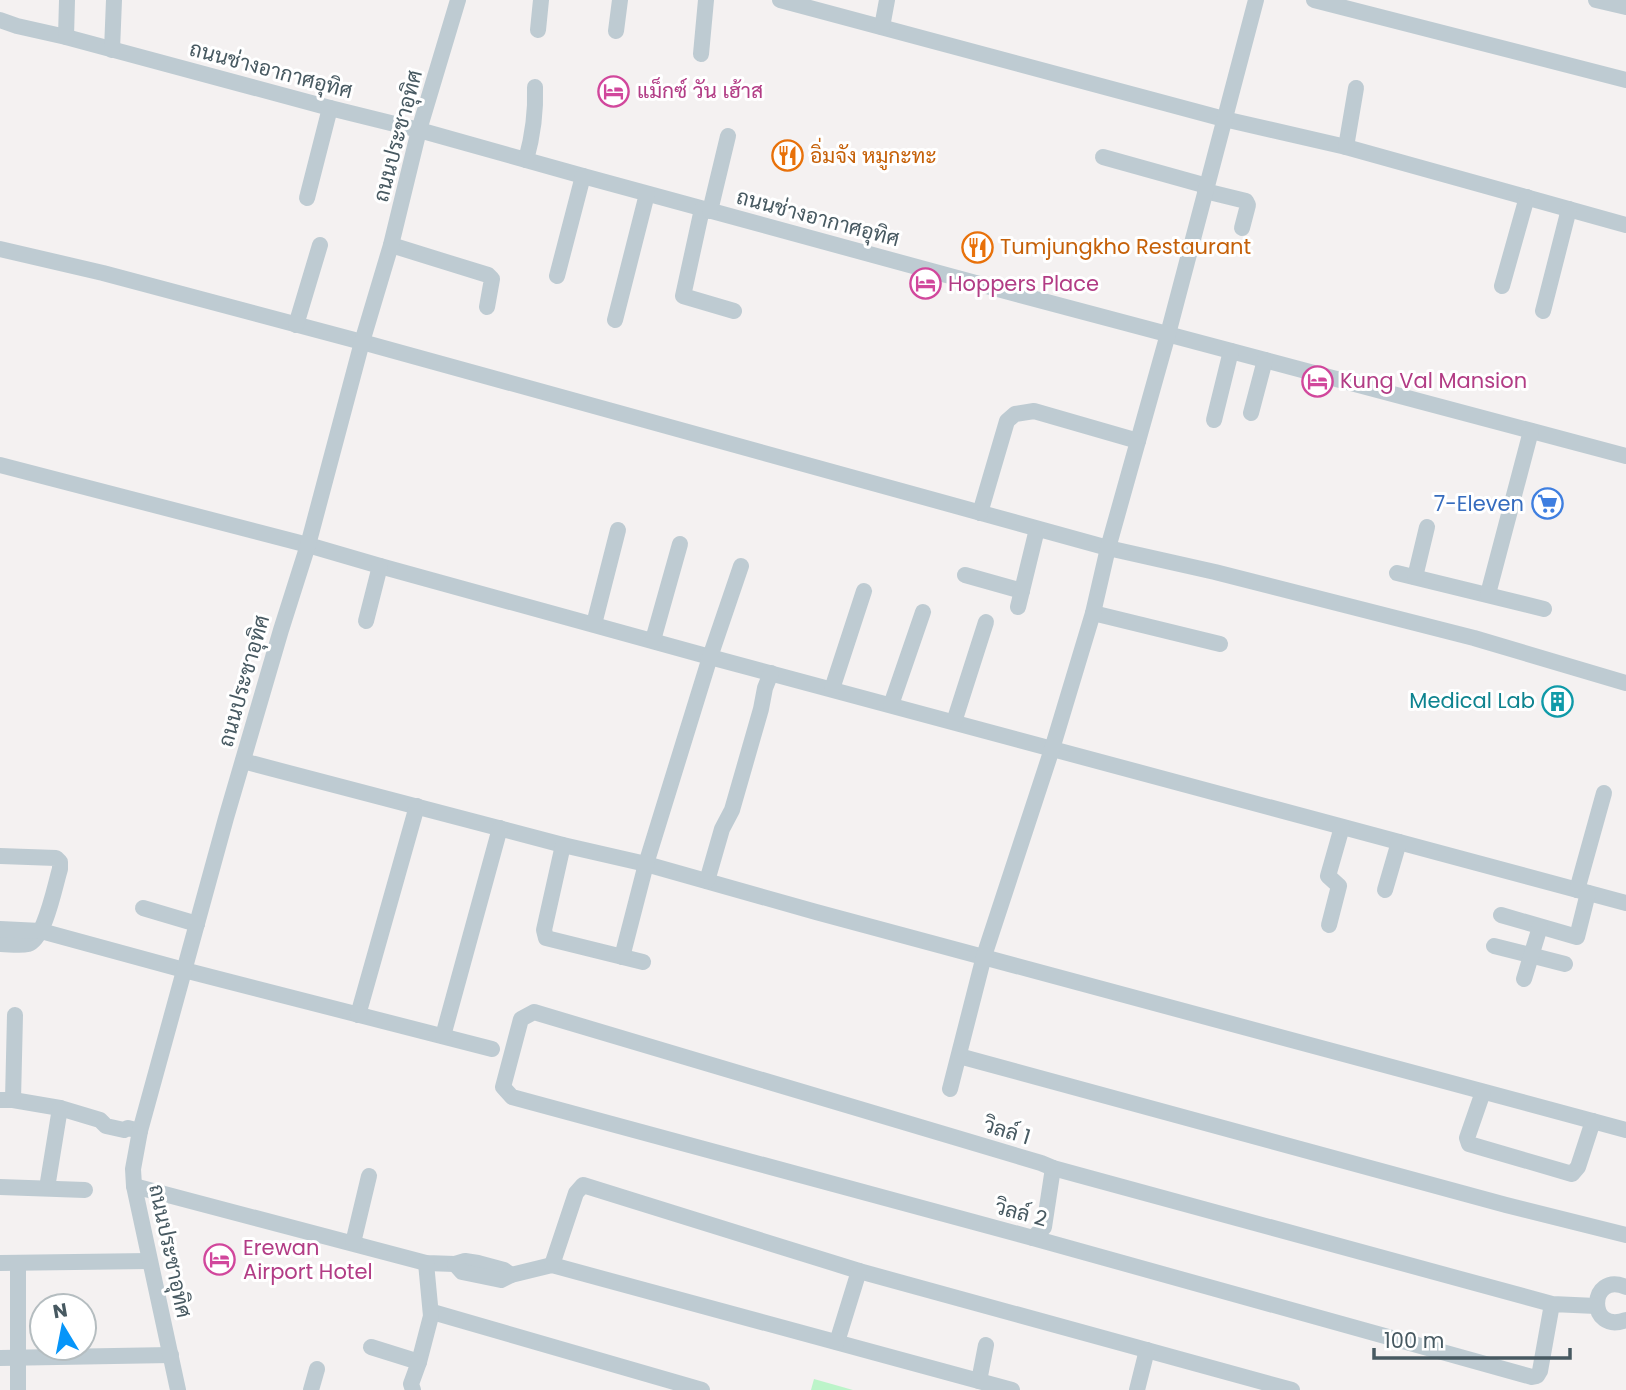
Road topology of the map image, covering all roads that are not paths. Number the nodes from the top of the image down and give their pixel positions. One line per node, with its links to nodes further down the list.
1 (67, 0): 19 (street)
2 (114, 0): 20 (street)
3 (446, 0): 4 (street, ถนนประชาอุทิศ)
4 (458, 0): 27 (street, ถนนประชาอุทิศ)
5 (541, 0): 17 (street)
6 (620, 0): 18 (street)
7 (706, 0): 21 (street)
8 (780, 0): 16 (street)
9 (887, 0): 16 (street)
10 (1256, 0): 26 (street)
11 (1314, 0): 22 (street)
12 (1597, 0): 14 (street)
13 (0, 6): 15 (street)
14 (1626, 7)
15 (3, 21): 19 (street, ถนนช่างอากาศอุทิศ)
16 (882, 27): 26 (street)
17 (538, 30)
18 (616, 31)
19 (66, 37): 20 (street, ถนนช่างอากาศอุทิศ)
20 (112, 50): 25 (street, ถนนช่างอากาศอุทิศ)
21 (701, 54)
22 (1626, 80)
23 (535, 87): 31 (street)
24 (1356, 88): 29 (street)
25 (330, 108): 27 (street, ถนนช่างอากาศอุทิศ); 36 (street)
26 (1224, 119): 29 (street); 33 (street)
27 (419, 130): 31 (street, ถนนช่างอากาศอุทิศ); 42 (street, ถนนประชาอุทิศ)
28 (727, 136): 38 (street)
29 (1346, 147): 35 (street)
30 (1103, 157): 33 (street)
31 (526, 160): 32 (street, ถนนช่างอากาศอุทิศ)
32 (583, 176): 34 (street, ถนนช่างอากาศอุทิศ); 44 (street)
33 (1206, 189): 40 (street); 51 (street)
34 (647, 194): 38 (street, ถนนช่างอากาศอุทิศ); 49 (street)
35 (1527, 197): 37 (street); 45 (street)
36 (307, 198)
37 (1569, 209): 39 (street); 48 (street)
38 (706, 210): 47 (street); 51 (street, ถนนช่างอากาศอุทิศ)
39 (1626, 225)
40 (1242, 228)
41 (320, 245): 50 (street)
42 (391, 245): 46 (street); 52 (street, ถนนประชาอุทิศ)
43 (0, 249): 50 (street)
44 (557, 276)
45 (1502, 286)
46 (487, 307)
47 (734, 311)
48 (1543, 311)
49 (615, 320)
50 (296, 325): 52 (street)
51 (1168, 334): 53 (street, ถนนช่างอากาศอุทิศ); 58 (street)
52 (362, 342): 61 (street); 66 (street, ถนนประชาอุทิศ)
53 (1231, 351): 54 (street, ถนนช่างอากาศอุทิศ); 56 (street)
54 (1265, 360): 55 (street); 57 (street, ถนนช่างอากาศอุทิศ)
55 (1251, 413)
56 (1214, 420)
57 (1531, 431): 59 (street, ถนนช่างอากาศอุทิศ); 74 (street)
58 (1138, 441): 61 (street); 67 (street)
59 (1626, 456)
60 (0, 465): 66 (street)
61 (980, 513): 63 (street)
62 (1427, 527): 72 (street)
63 (1037, 529): 67 (street); 71 (street)
64 (618, 530): 80 (street)
65 (680, 544): 81 (street)
66 (308, 545): 68 (street); 90 (street, ถนนประชาอุทิศ)
67 (1108, 548): 77 (street); 85 (street)
68 (380, 566): 78 (street); 80 (street)
69 (741, 566): 83 (street)
70 (1397, 573): 72 (street)
71 (965, 575)
72 (1415, 577): 74 (street)
73 (864, 592): 86 (street)
74 (1488, 594): 75 (street)
75 (1544, 609)
76 (923, 611): 87 (street)
77 (1093, 613): 82 (street); 89 (street)
78 (366, 621)
79 (986, 622): 88 (street)
80 (594, 624): 81 (street)
81 (653, 640): 83 (street)
82 (1220, 644)
83 (710, 657): 84 (street); 98 (street)
84 (771, 673): 86 (street); 99 (street)
85 (1626, 683)
86 (832, 689): 87 (street)
87 (891, 705): 88 (street)
88 (954, 722): 89 (street)
89 (1052, 749): 93 (street); 112 (street)
90 (243, 761): 92 (street); 105 (street, ถนนประชาอุทิศ)
91 (1604, 793): 101 (street)
92 (417, 806): 94 (street); 120 (street)
93 (1342, 827): 95 (street); 106 (street)
94 (500, 828): 96 (street); 121 (street)
95 (1399, 842): 100 (street); 101 (street)
96 (563, 845): 98 (street); 114 (street)
97 (0, 856): 109 (street)
98 (646, 864): 99 (street); 114 (street)
99 (707, 881): 112 (street)
100 (1384, 890)
101 (1582, 891): 102 (street); 107 (street)
102 (1626, 903)
103 (143, 908): 105 (street)
104 (1501, 915): 107 (street)
105 (197, 924): 117 (street, ถนนประชาอุทิศ)
106 (1329, 925)
107 (1540, 927): 113 (street)
108 (0, 929): 109 (street)
109 (41, 931): 110 (street); 117 (street)
110 (0, 944)
111 (1494, 946): 113 (street)
112 (984, 956): 123 (street); 126 (street)
113 (1531, 956): 116 (street); 118 (street)
114 (622, 957): 115 (street)
115 (643, 962)
116 (1565, 964)
117 (184, 970): 120 (street); 130 (street, ถนนประชาอุทิศ)
118 (1524, 979)
119 (15, 1015): 127 (street)
120 (358, 1015): 121 (street)
121 (443, 1037): 122 (street)
122 (492, 1049)
123 (959, 1056): 125 (street); 138 (street)
124 (503, 1087): 132 (street, วิลล์ 1); 139 (street, วิลล์ 2)
125 (950, 1089)
126 (1483, 1091): 129 (street); 129 (street)
127 (6, 1100): 128 (street)
128 (60, 1108): 130 (street); 136 (street)
129 (1593, 1121): 131 (street)
130 (134, 1130): 135 (street, ถนนประชาอุทิศ)
131 (1626, 1130)
132 (1053, 1168): 139 (street); 148 (street, วิลล์ 1)
133 (369, 1176): 140 (street)
134 (0, 1186): 136 (street)
135 (134, 1186): 140 (street); 141 (street, ถนนประชาอุทิศ)
136 (47, 1188): 137 (street)
137 (85, 1189)
138 (1626, 1235)
139 (1033, 1238): 148 (street, วิลล์ 2)
140 (353, 1243): 144 (street)
141 (149, 1261): 143 (street); 156 (street, ถนนประชาอุทิศ)
142 (0, 1263): 143 (street)
143 (18, 1263): 158 (street)
144 (426, 1263): 145 (street); 150 (street)
145 (552, 1265): 146 (street); 152 (street)
146 (859, 1271): 152 (street); 155 (street)
147 (1625, 1284): 149 (street)
148 (1552, 1304): 149 (street, วิลล์ 1)
149 (1596, 1306): 151 (street)
150 (431, 1316): 159 (street); 166 (street)
151 (1626, 1320)
152 (837, 1342): 161 (street)
153 (986, 1345): 161 (street)
154 (371, 1348): 159 (street)
155 (1147, 1350): 168 (street); 169 (street)
156 (171, 1355): 158 (street); 163 (street, ถนนประชาอุทิศ)
157 (0, 1358): 158 (street)
158 (18, 1358): 162 (street)
159 (419, 1362): 165 (street)
160 (317, 1369): 164 (street)
161 (979, 1381): 167 (street)
162 (18, 1390)
163 (178, 1390)
164 (311, 1390)
165 (413, 1390)
166 (702, 1390)
167 (1012, 1390)
168 (1137, 1390)
169 (1292, 1390)

